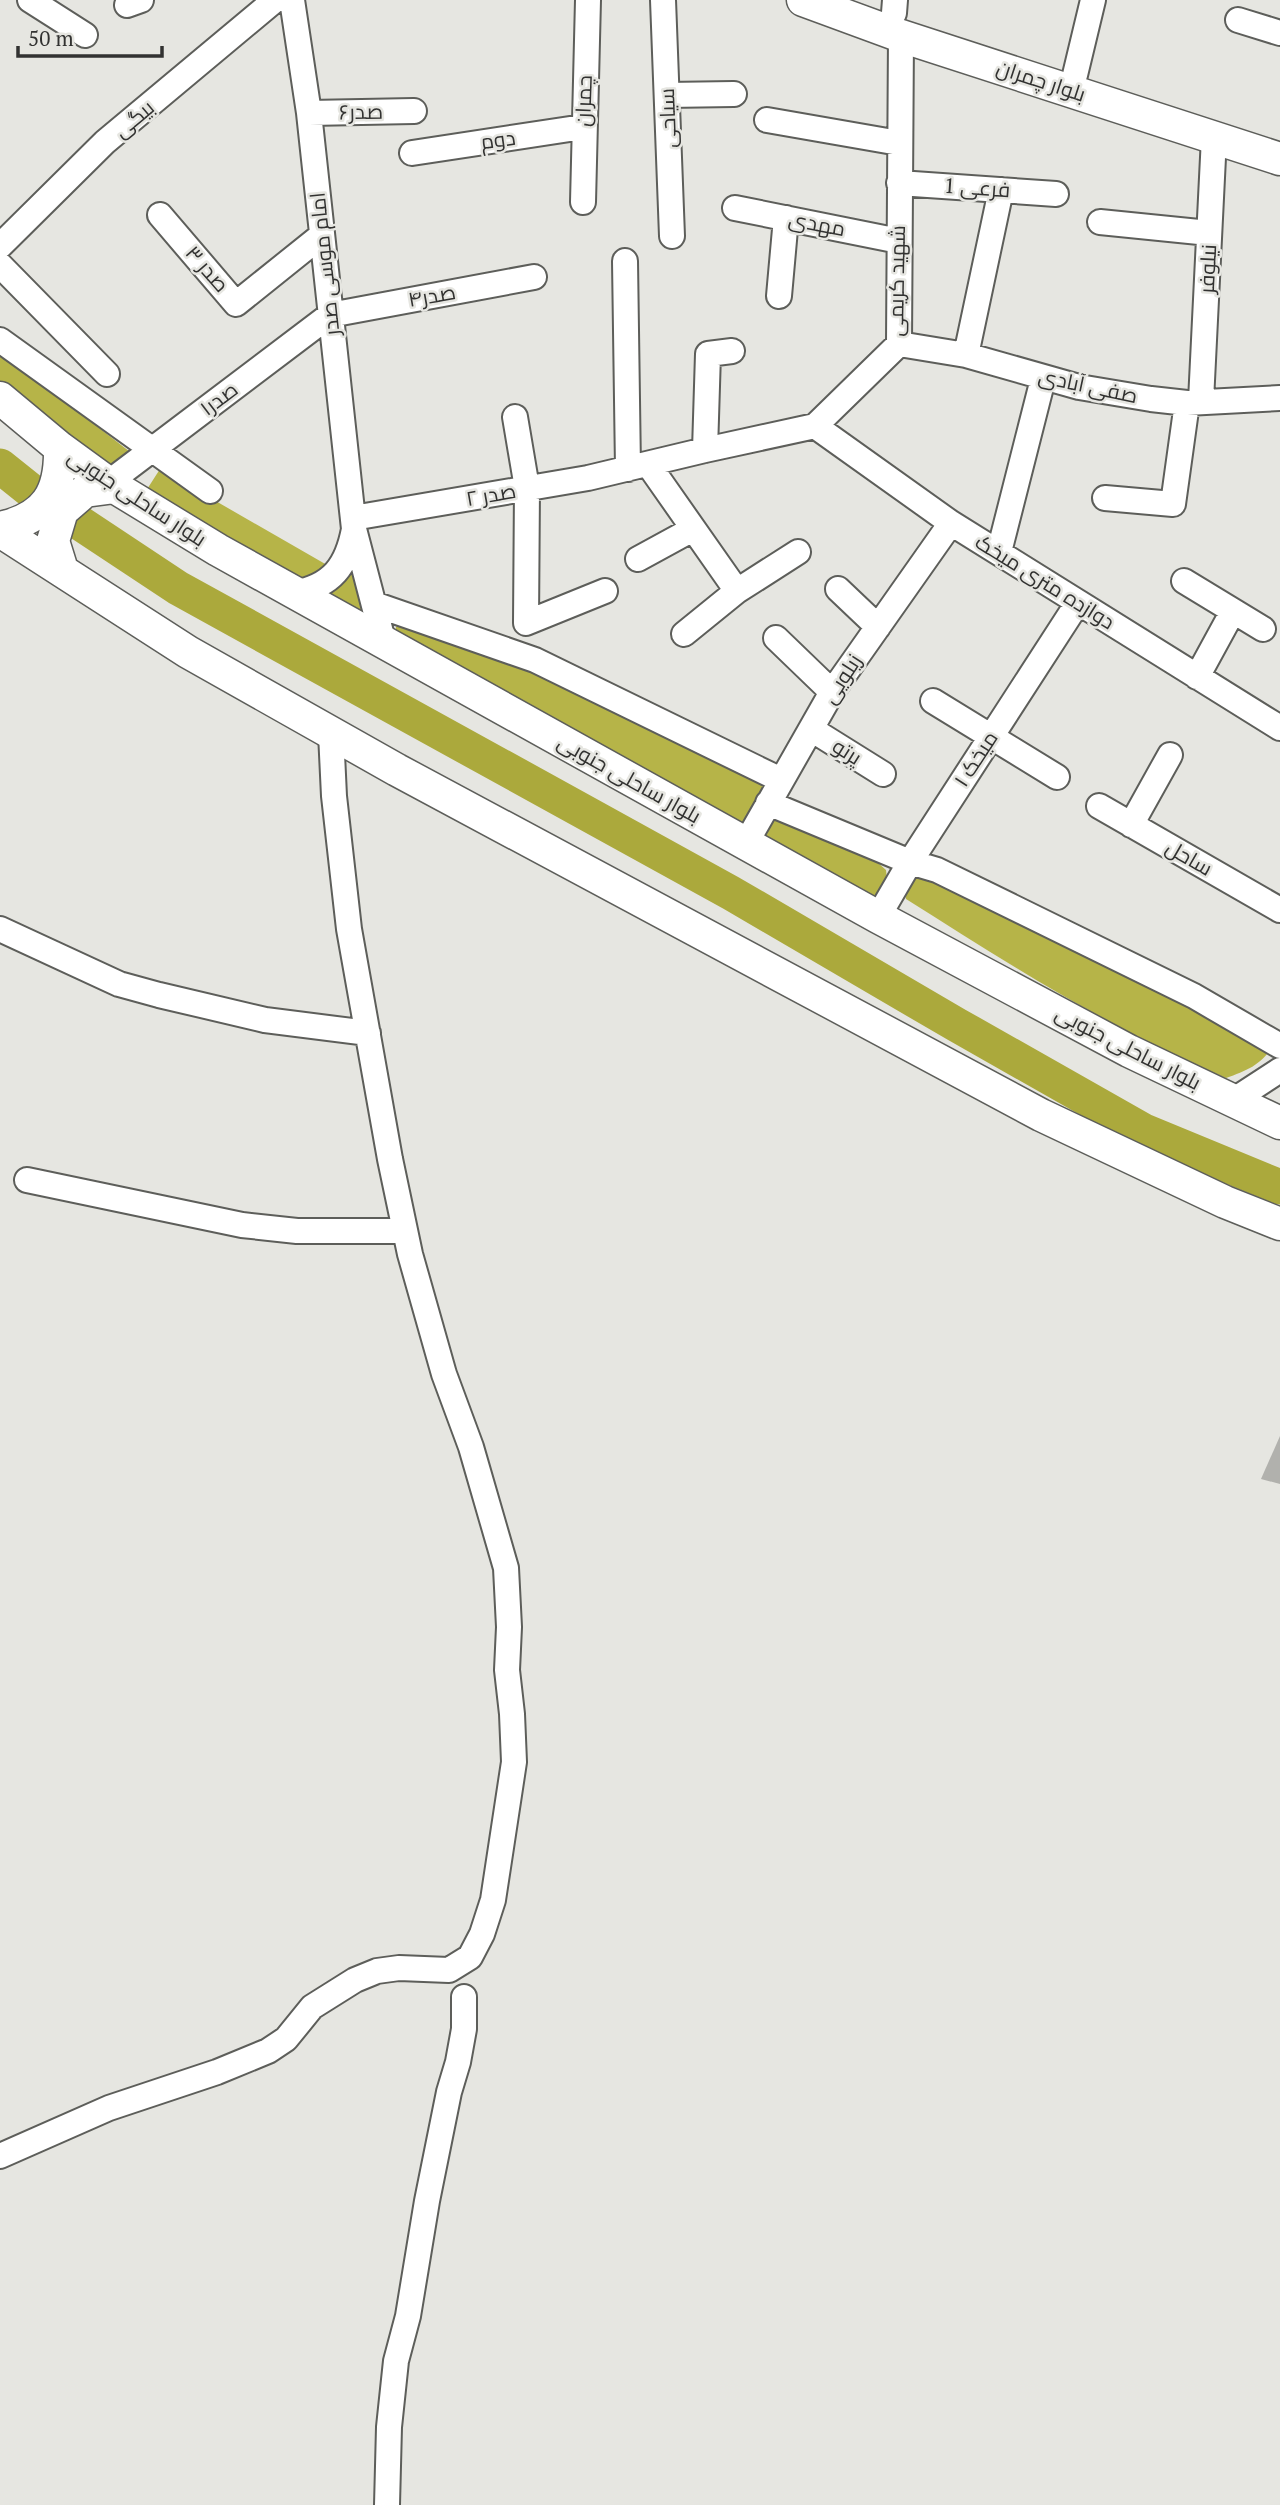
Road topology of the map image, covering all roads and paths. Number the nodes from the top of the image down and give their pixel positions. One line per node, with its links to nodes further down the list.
1 (30, 0): 13 (street)
2 (275, 0): 38 (street, بیگی)
3 (292, 0): 18 (street, امام موسی صدر)
4 (578, 0): 5 (street)
5 (587, 0): 20 (street, چمران)
6 (663, 0): 16 (street, سیاحی)
7 (803, 0): 10 (main road, بلوار چمران)
8 (859, 0): 10 (main road, بلوار چمران)
9 (1093, 0): 14 (street)
10 (897, 16): 14 (main road, بلوار چمران); 21 (main road, بلوار چمران); 22 (street, شهید کریمی)
11 (1238, 20): 12 (street)
12 (1280, 33)
13 (85, 35)
14 (1075, 75): 23 (main road, بلوار چمران)
15 (734, 94): 16 (street)
16 (667, 95): 36 (street, سیاحی)
17 (414, 111): 18 (street, صدر۶)
18 (309, 113): 35 (street, امام موسی صدر)
19 (767, 120): 22 (street)
20 (583, 127): 24 (street, دوم); 29 (street, چمران)
21 (1214, 137): 25 (main road, بلوار چمران); 34 (street, نیلوفر)
22 (899, 143): 26 (street, شهید کریمی)
23 (1280, 144)
24 (412, 153)
25 (1280, 159)
26 (899, 183): 27 (street, فرعی 1); 37 (street, شهید کریمی)
27 (1001, 190): 28 (street, فرعی 1); 47 (street)
28 (1056, 194)
29 (583, 202)
30 (735, 208): 32 (street, مهدی)
31 (160, 215): 35 (street, صدر ۳)
32 (786, 218): 37 (street, مهدی); 42 (street)
33 (1100, 222): 34 (street)
34 (1209, 233): 52 (street, نیلوفر)
35 (322, 235): 43 (street, امام موسی صدر)
36 (672, 236)
37 (899, 241): 45 (street, شهید کریمی)
38 (0, 246)
39 (625, 261): 58 (street)
40 (0, 265): 48 (street)
41 (534, 277): 43 (street, صدر۴)
42 (779, 296)
43 (330, 315): 56 (street, صدر۱); 64 (street, امام موسی صدر)
44 (0, 340): 56 (street)
45 (899, 344): 47 (street, صفی آبادی); 54 (street, شهید کریمی)
46 (732, 351): 57 (street)
47 (966, 355): 49 (street, صفی آبادی)
48 (107, 374)
49 (1043, 379): 52 (street, صفی آبادی); 68 (street)
50 (0, 398): 55 (main road, بلوار ساحلی جنوبی)
51 (1280, 398): 52 (street, صفی آبادی)
52 (1194, 402): 62 (street, نیلوفر)
53 (515, 417): 60 (street)
54 (816, 426): 57 (street); 63 (street, دوازده متری میخک)
55 (60, 448): 59 (main road, بلوار ساحلی جنوبی); 65 (main road)
56 (151, 450): 59 (street, صدر۱); 61 (street)
57 (705, 450): 58 (street)
58 (638, 467): 60 (street, صدر ۲); 66 (street)
59 (112, 485): 70 (main road); 75 (main road, بلوار ساحلی جنوبی)
60 (527, 488): 64 (street, صدر ۲); 73 (street)
61 (210, 491)
62 (1105, 498)
63 (951, 523): 68 (street, دوازده متری میخک); 79 (street, زیلویی)
64 (354, 524): 75 (street); 76 (street, امام موسی صدر)
65 (0, 529): 70 (main road)
66 (693, 529): 69 (street); 74 (street)
67 (798, 552): 74 (street)
68 (999, 552): 77 (street, دوازده متری میخک)
69 (638, 559)
70 (62, 570): 89 (main road)
71 (1184, 581): 78 (street)
72 (838, 589): 79 (street)
73 (605, 591)
74 (737, 591): 81 (street)
75 (294, 593): 83 (main road, بلوار ساحلی جنوبی)
76 (374, 604): 83 (street, امام موسی صدر); 94 (street)
77 (1077, 604): 84 (street, دوازده متری میخک); 90 (street, میخک ۱)
78 (1234, 611): 80 (street); 84 (street)
79 (878, 626): 85 (street, زیلویی)
80 (1263, 629)
81 (684, 634)
82 (776, 638): 85 (street)
83 (384, 644): 98 (main road, بلوار ساحلی جنوبی)
84 (1197, 677): 87 (street, دوازده متری میخک)
85 (832, 692): 88 (street, زیلویی)
86 (933, 701): 90 (street)
87 (1280, 728)
88 (811, 729): 92 (street, پرتو); 94 (street, زیلویی)
89 (331, 733): 103 (street); 109 (main road)
90 (991, 737): 93 (street); 99 (street, میخک ۱)
91 (1170, 755): 97 (street)
92 (883, 774)
93 (1057, 777)
94 (781, 780): 95 (street, زیلویی)
95 (768, 803): 98 (street, زیلویی); 99 (street)
96 (1099, 806): 97 (street, ساحل)
97 (1131, 825): 100 (street, ساحل)
98 (746, 843): 101 (main road, بلوار ساحلی جنوبی)
99 (910, 862): 101 (street, میخک ۱); 104 (street)
100 (1280, 909)
101 (878, 917): 106 (main road, بلوار ساحلی جنوبی)
102 (0, 929): 103 (street)
103 (368, 1033): 110 (street)
104 (1280, 1046)
105 (1280, 1070): 106 (street)
106 (1234, 1100): 107 (main road, بلوار ساحلی جنوبی)
107 (1280, 1123)
108 (27, 1180): 110 (street)
109 (1280, 1224)
110 (405, 1231): 111 (street)
111 (464, 1960): 112 (street); 113 (street)
112 (427, 1969): 113 (street); 114 (street)
113 (464, 1997): 115 (street)
114 (0, 2157)
115 (387, 2505)

